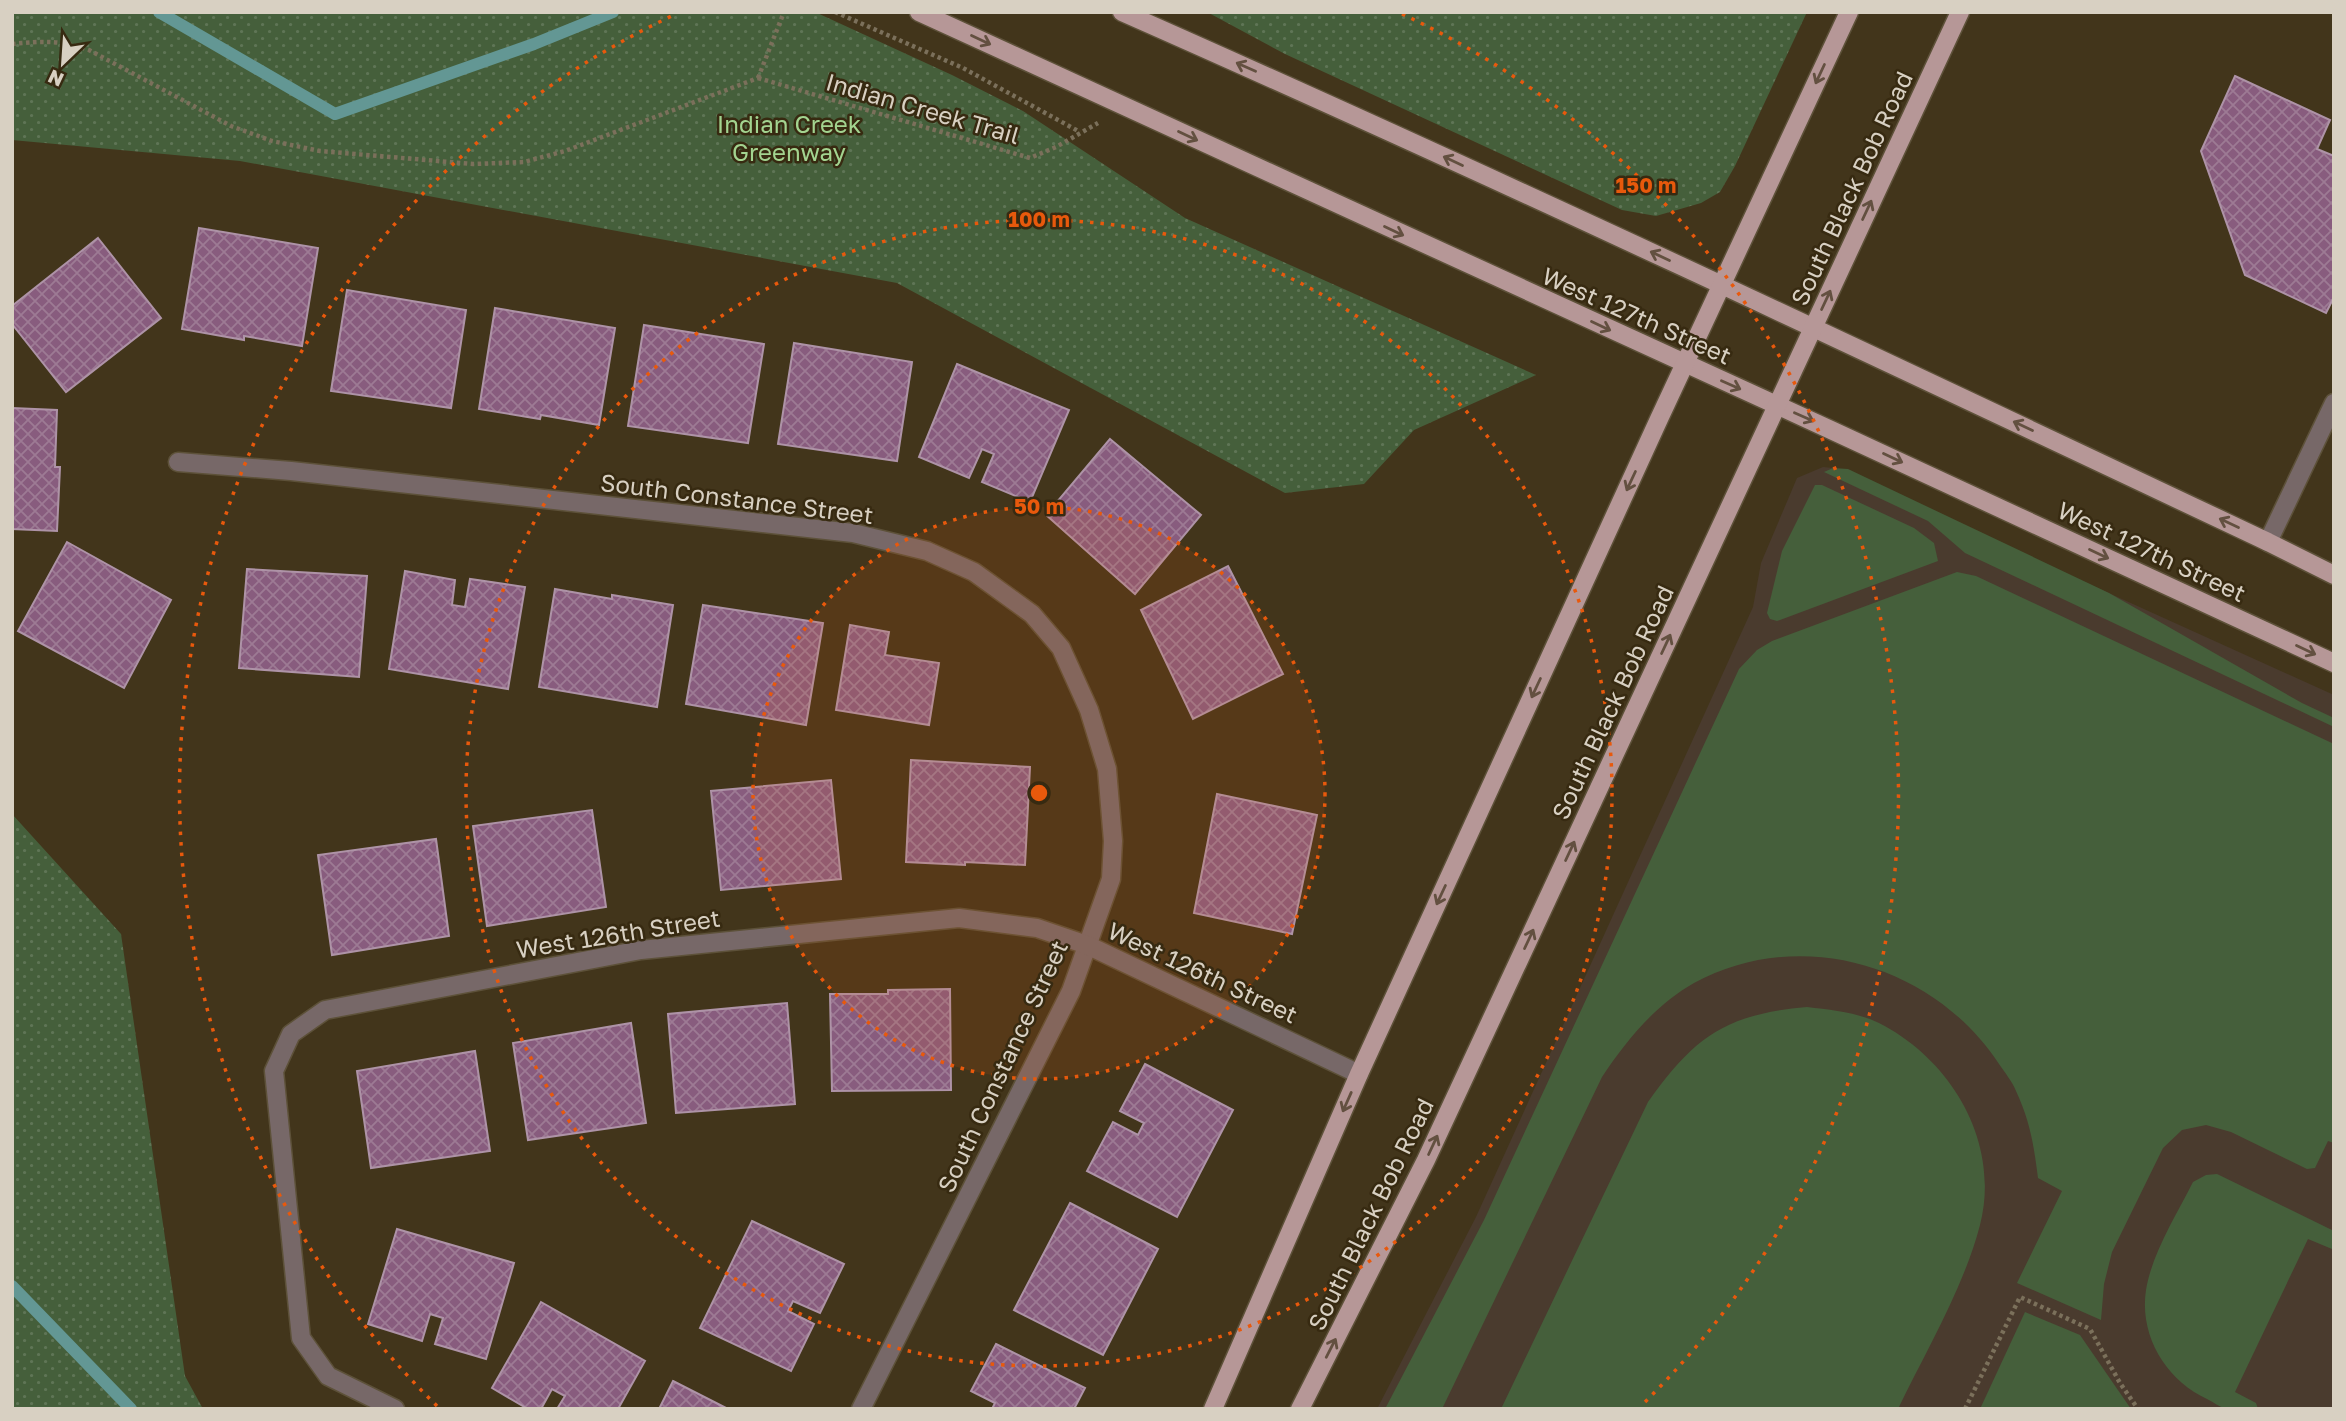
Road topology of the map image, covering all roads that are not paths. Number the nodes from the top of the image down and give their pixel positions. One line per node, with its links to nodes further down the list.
1 (919, 12): 7 (main road, West 127th Street, one-way to 7)
2 (1122, 12): 5 (main road, one-way to 2)
3 (1849, 12): 5 (main road, one-way to 5)
4 (1960, 12): 6 (main road, South Black Bob Road, one-way to 4)
5 (1722, 285): 6 (main road); 7 (main road)
6 (1813, 327): 9 (main road, South Black Bob Road); 11 (main road, one-way to 6)
7 (1685, 364): 9 (main road, West 127th Street, one-way to 9); 15 (main road, one-way to 15)
8 (2334, 403): 11 (street)
9 (1777, 405): 13 (main road, West 127th Street, one-way to 13); 19 (main road, South Black Bob Road, one-way to 9)
10 (178, 462): 14 (street, South Constance Street)
11 (2268, 542): 12 (main road)
12 (2334, 575)
13 (2334, 663)
14 (1087, 945): 15 (street, West 126th Street); 16 (street, West 126th Street); 17 (street, South Constance Street)
15 (1359, 1074): 18 (main road, one-way to 18)
16 (395, 1409)
17 (861, 1409)
18 (1213, 1409)
19 (1300, 1409)

